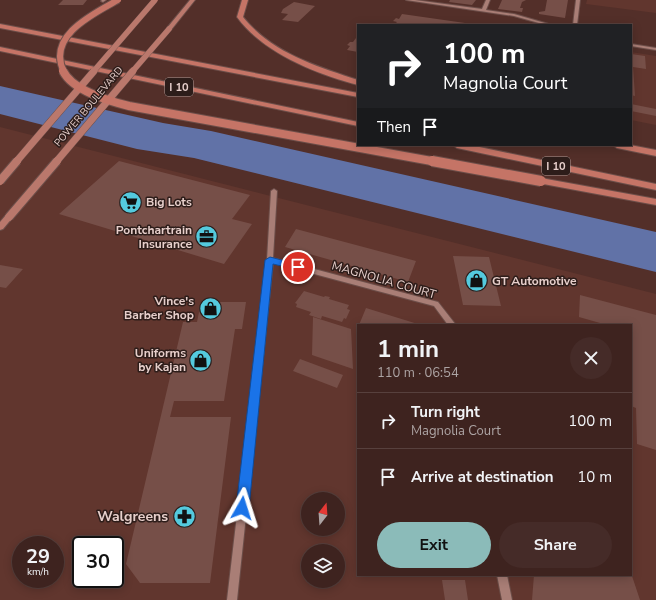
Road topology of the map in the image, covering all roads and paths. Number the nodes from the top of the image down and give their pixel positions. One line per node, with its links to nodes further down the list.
1 (118, 0): 24 (highway, bridge)
2 (155, 0): 21 (main road, POWER BOULEVARD, bridge)
3 (193, 0): 25 (main road, POWER BOULEVARD, bridge)
4 (244, 0): 15 (highway)
5 (408, 0): 8 (street)
6 (488, 0): 8 (street)
7 (578, 0): 10 (street)
8 (484, 10): 9 (street)
9 (546, 24)
10 (575, 24)
11 (0, 26): 16 (highway, I 10)
12 (632, 45): 14 (street)
13 (0, 49): 17 (highway, I 10)
14 (656, 49)
15 (357, 83)
16 (357, 95)
17 (357, 124)
18 (462, 146): 22 (highway, I 10)
19 (622, 146): 20 (highway)
20 (656, 153)
21 (0, 181)
22 (656, 187)
23 (274, 191): 26 (street)
24 (656, 202)
25 (0, 226)
26 (270, 260): 27 (street, MAGNOLIA COURT); 29 (street)
27 (451, 324)
28 (502, 576): 30 (street)
29 (232, 600)
30 (507, 600)

